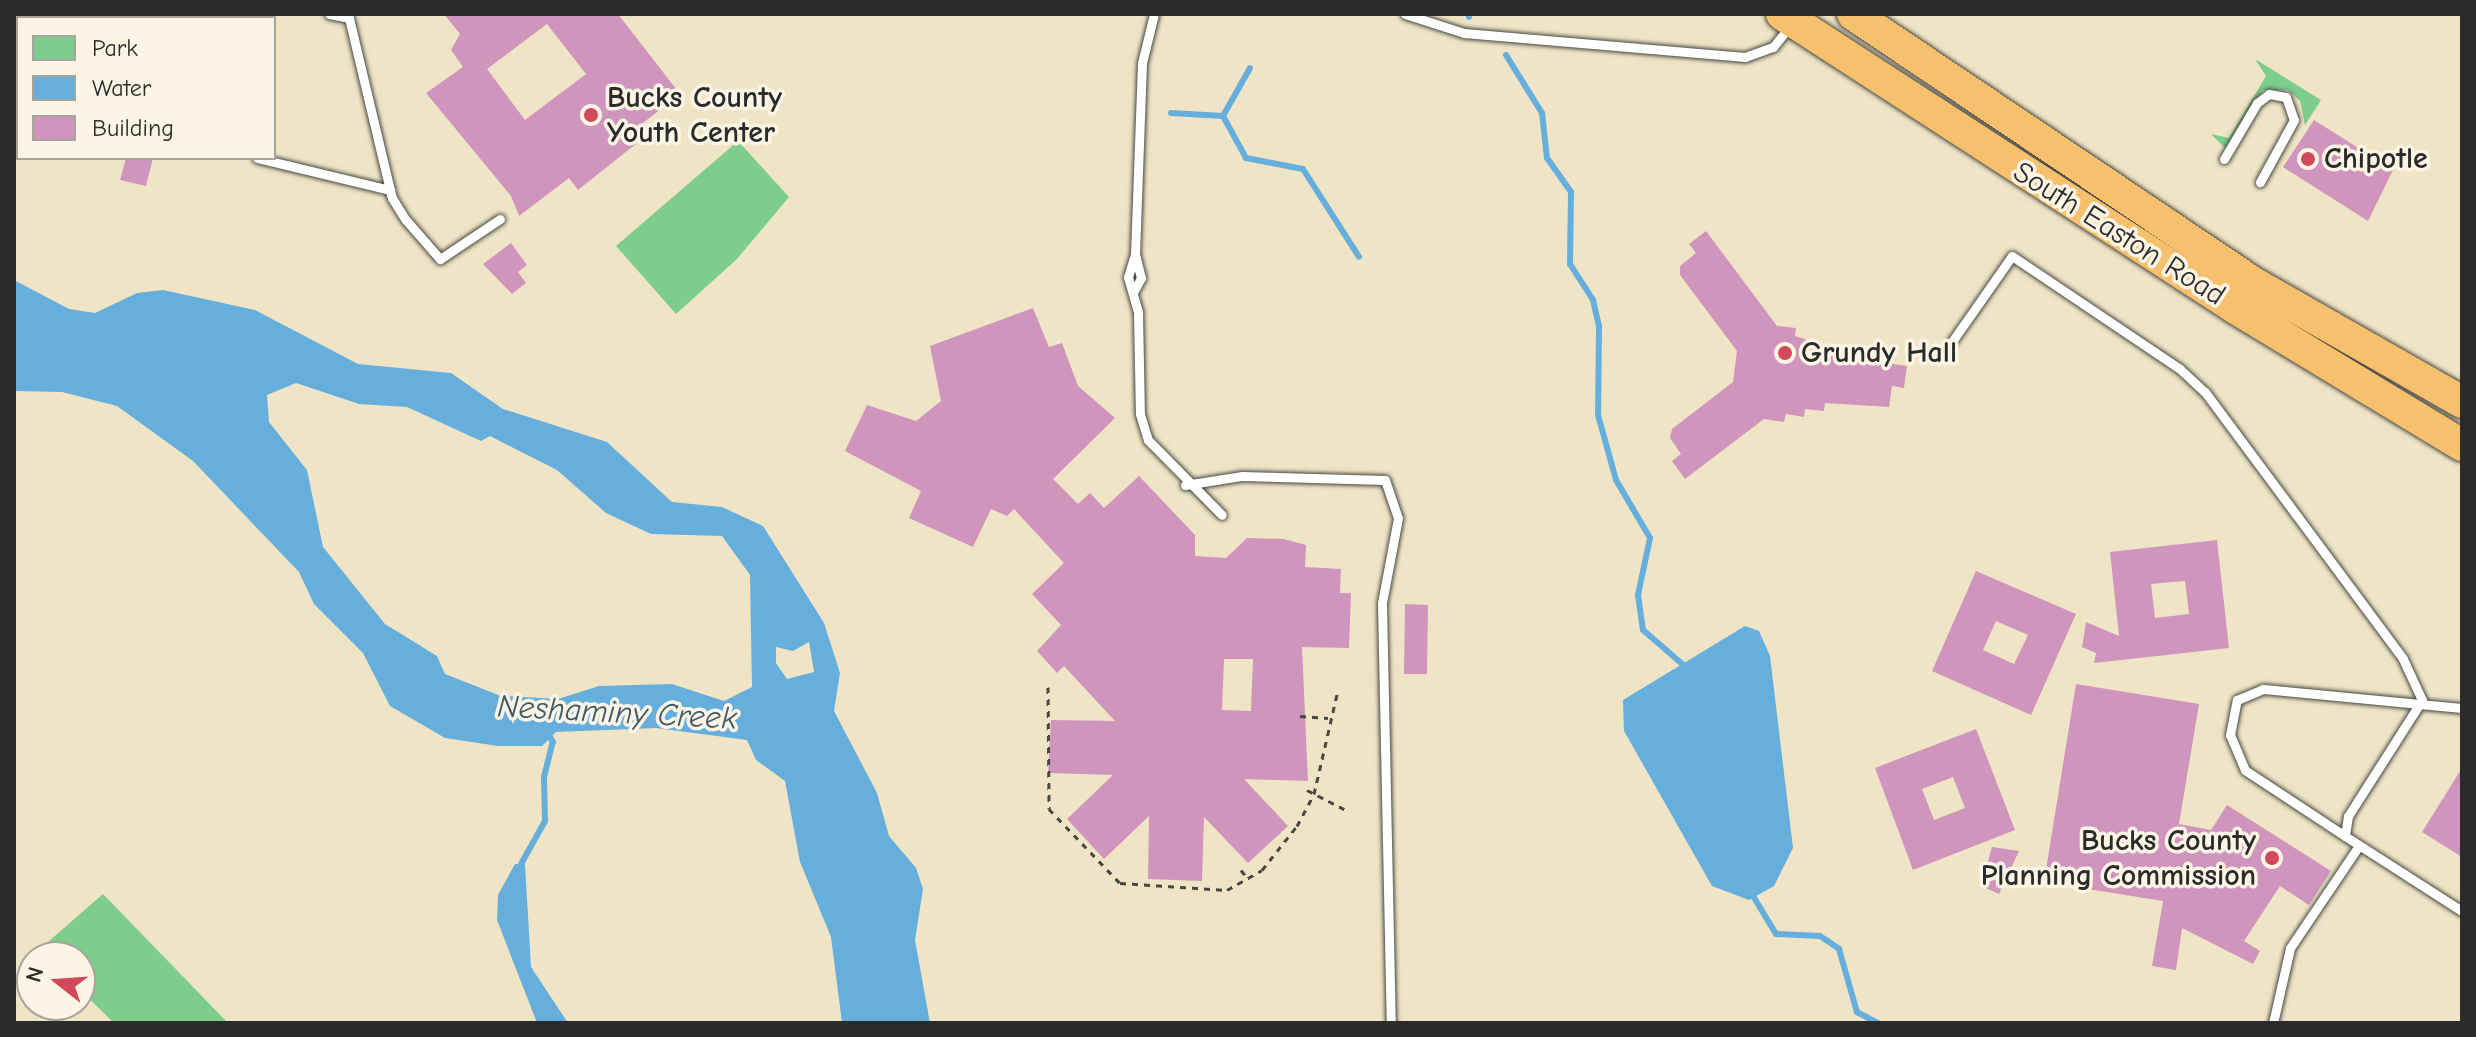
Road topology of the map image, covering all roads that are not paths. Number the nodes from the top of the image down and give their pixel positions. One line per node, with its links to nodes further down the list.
1 (329, 14): 9 (lane)
2 (1154, 14): 14 (lane)
3 (1405, 14): 5 (lane)
4 (1853, 14): 12 (highway, South Easton Road)
5 (1791, 17): 13 (highway, South Easton Road)
6 (2224, 159): 8 (lane)
7 (265, 160): 9 (lane)
8 (2260, 182)
9 (390, 190): 10 (lane)
10 (500, 219)
11 (1951, 343): 16 (lane)
12 (2462, 402)
13 (2462, 445)
14 (1185, 485): 15 (lane); 21 (lane)
15 (1222, 515)
16 (2422, 700): 17 (lane); 18 (lane); 18 (lane)
17 (2462, 708)
18 (2345, 836): 19 (lane)
19 (2358, 847): 20 (lane); 22 (lane)
20 (2462, 911)
21 (1391, 1023)
22 (2273, 1023)

